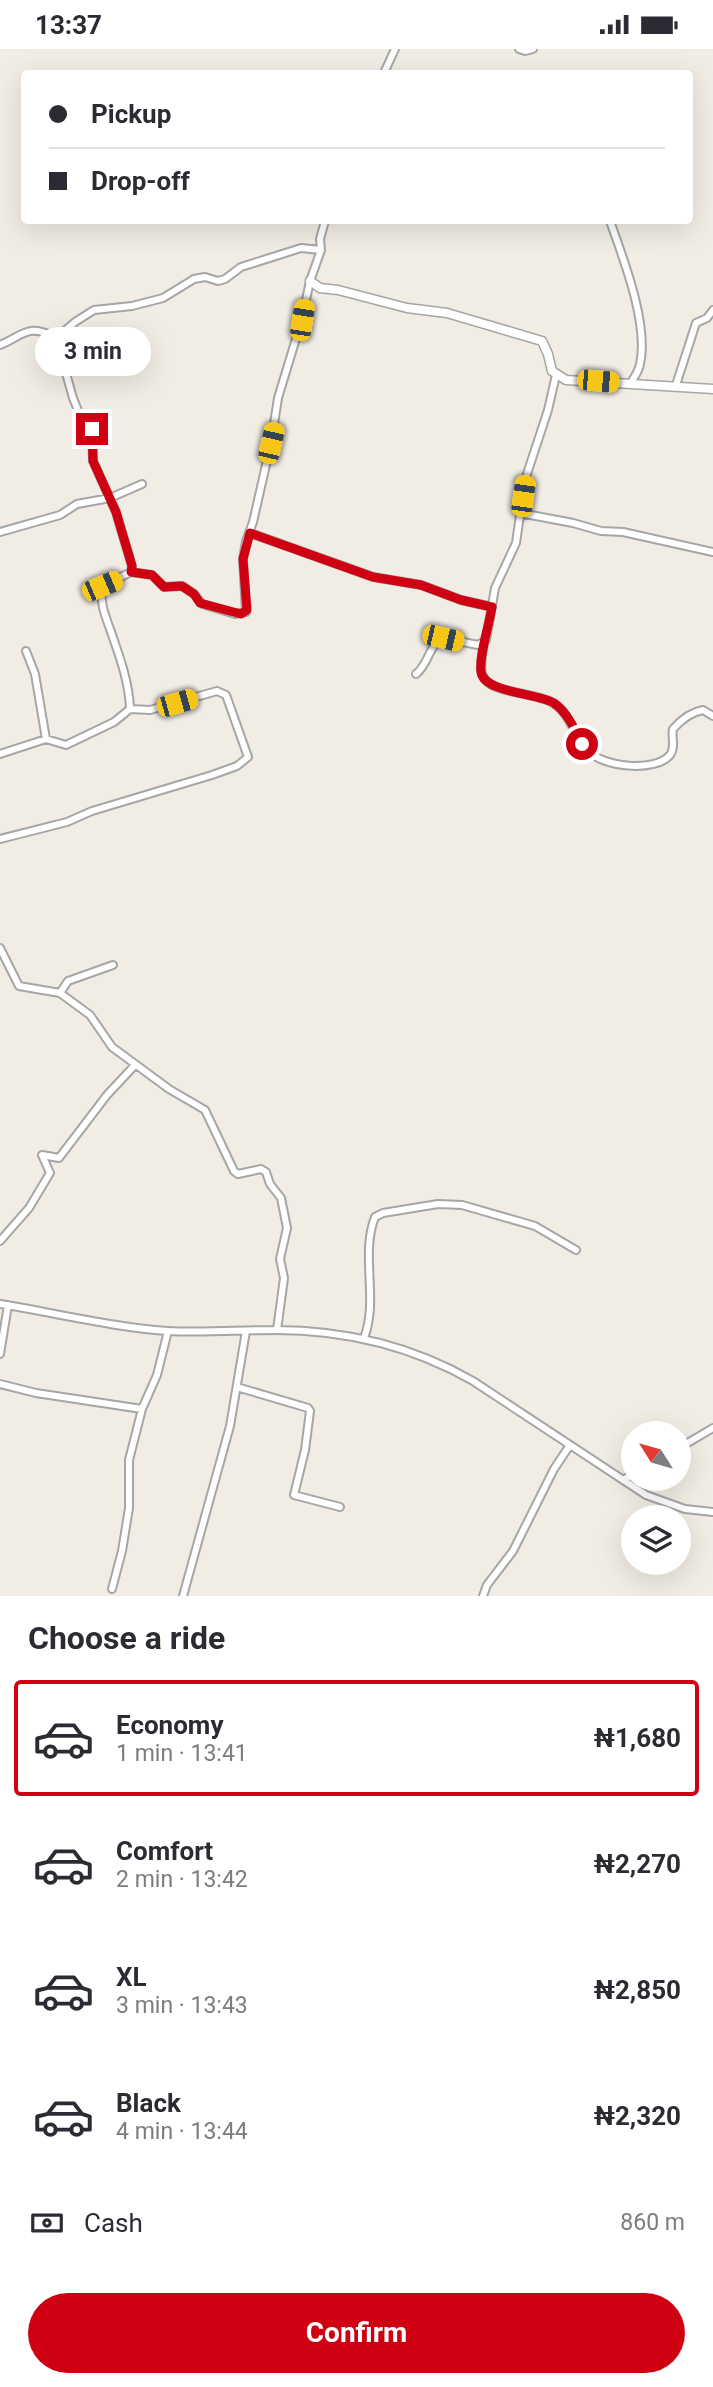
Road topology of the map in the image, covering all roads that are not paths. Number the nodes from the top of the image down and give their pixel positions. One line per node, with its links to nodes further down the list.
1 (395, 49): 4 (street)
2 (519, 49): 3 (street)
3 (533, 49)
4 (385, 70)
5 (324, 224): 7 (street)
6 (611, 224): 13 (street)
7 (321, 250): 8 (street); 10 (street)
8 (310, 281): 12 (street); 20 (street)
9 (713, 310): 14 (street)
10 (59, 339): 11 (street); 17 (street)
11 (0, 345)
12 (556, 375): 13 (street); 18 (street)
13 (630, 384): 14 (street)
14 (676, 385): 15 (street)
15 (713, 389)
16 (142, 484): 17 (street)
17 (110, 498): 19 (street); 22 (street)
18 (520, 513): 21 (street); 23 (street)
19 (0, 532)
20 (250, 533): 22 (street); 23 (street)
21 (713, 552)
22 (131, 572): 27 (street)
23 (492, 607): 24 (street)
24 (484, 642): 26 (street); 28 (street)
25 (26, 651): 29 (street)
26 (416, 674)
27 (130, 709): 29 (street); 31 (street)
28 (713, 716)
29 (46, 739): 30 (street)
30 (0, 754)
31 (0, 839)
32 (0, 948): 34 (street)
33 (113, 965): 34 (street)
34 (60, 993): 35 (street)
35 (135, 1065): 36 (street); 42 (street)
36 (59, 1158): 37 (street); 37 (street)
37 (50, 1173): 38 (street)
38 (0, 1241)
39 (576, 1250): 45 (street)
40 (0, 1304): 41 (street)
41 (8, 1305): 43 (street); 46 (street)
42 (277, 1330): 44 (street); 45 (street)
43 (168, 1331): 44 (street); 49 (street)
44 (246, 1331): 48 (street)
45 (364, 1338): 52 (street)
46 (0, 1354)
47 (0, 1384): 49 (street)
48 (237, 1387): 55 (street); 58 (street)
49 (142, 1409): 57 (street)
50 (713, 1428): 51 (street)
51 (691, 1441)
52 (570, 1445): 53 (street); 59 (street)
53 (621, 1478)
54 (640, 1491): 56 (street)
55 (340, 1507)
56 (713, 1511)
57 (112, 1590)
58 (183, 1596)
59 (483, 1596)

